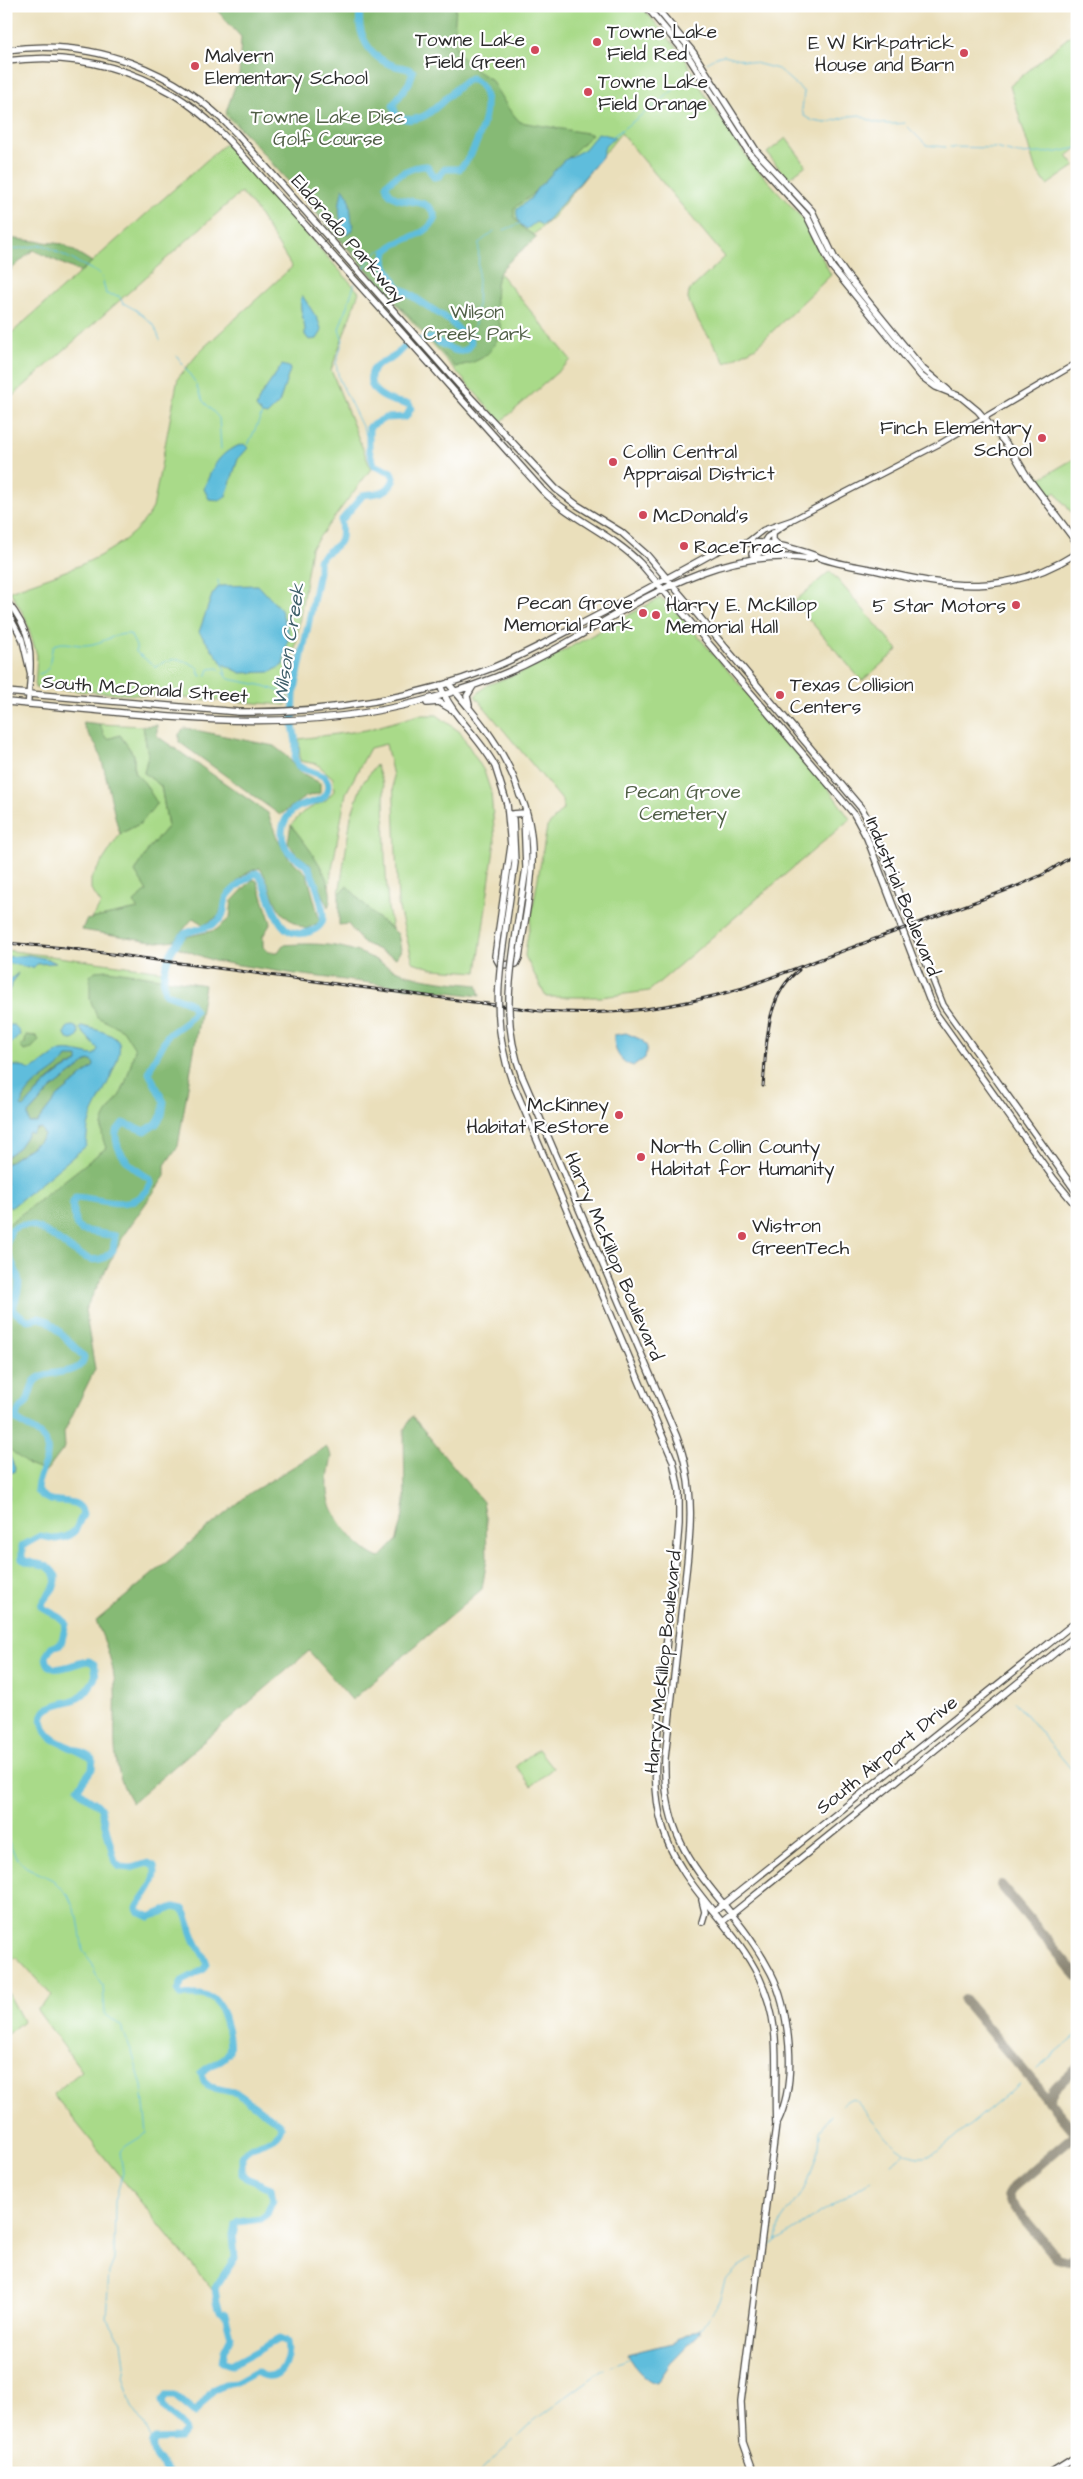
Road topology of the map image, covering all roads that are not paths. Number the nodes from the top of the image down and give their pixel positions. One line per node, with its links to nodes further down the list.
1 (646, 6): 6 (main road)
2 (655, 6): 6 (main road)
3 (6, 50): 8 (main road, Eldorado Parkway)
4 (6, 61): 10 (main road, Eldorado Parkway)
5 (1077, 364): 7 (street)
6 (948, 390): 7 (main road)
7 (985, 419): 9 (street); 13 (main road)
8 (593, 515): 10 (main road); 21 (main road, Eldorado Parkway)
9 (792, 520): 11 (street); 14 (street)
10 (588, 524): 22 (main road, Eldorado Parkway)
11 (773, 534): 12 (street); 15 (main road)
12 (763, 543): 14 (main road, South McDonald Street); 15 (main road, South McDonald Street); 19 (main road)
13 (1077, 543)
14 (745, 544): 16 (main road, South McDonald Street)
15 (779, 545): 18 (main road, South McDonald Street)
16 (734, 546): 20 (main road); 21 (main road, South McDonald Street)
17 (1077, 553): 18 (main road, South McDonald Street)
18 (814, 556): 19 (main road, South McDonald Street)
19 (725, 564): 20 (main road, South McDonald Street)
20 (718, 566): 23 (main road, South McDonald Street)
21 (667, 578): 22 (main road, South McDonald Street); 23 (main road, Eldorado Parkway)
22 (658, 583): 24 (main road, Eldorado Parkway); 25 (main road, South McDonald Street)
23 (672, 585): 24 (main road, South McDonald Street); 32 (main road, Industrial Boulevard)
24 (663, 589): 27 (main road, South McDonald Street); 34 (main road, Industrial Boulevard)
25 (628, 599): 27 (main road); 29 (main road, South McDonald Street)
26 (6, 600): 31 (street)
27 (633, 605): 30 (main road, South McDonald Street)
28 (6, 609): 31 (street)
29 (604, 612): 30 (main road); 33 (main road, South McDonald Street)
30 (609, 619): 35 (main road, South McDonald Street)
31 (30, 673): 39 (street)
32 (750, 677): 34 (main road); 41 (main road, Industrial Boulevard)
33 (448, 683): 36 (main road, South McDonald Street); 37 (main road, Harry McKillop Boulevard)
34 (744, 683): 44 (main road, Industrial Boulevard)
35 (474, 684): 37 (main road, South McDonald Street); 46 (main road)
36 (440, 685): 39 (main road, South McDonald Street); 40 (main road, Harry McKillop Boulevard)
37 (455, 691): 40 (main road, South McDonald Street); 46 (main road, Harry McKillop Boulevard)
38 (6, 692): 39 (main road, South McDonald Street)
39 (29, 695): 43 (street)
40 (444, 695): 45 (main road, South McDonald Street); 47 (main road, Harry McKillop Boulevard)
41 (768, 698): 44 (main road); 48 (main road, Industrial Boulevard)
42 (6, 702): 43 (main road, South McDonald Street)
43 (28, 704): 45 (main road, South McDonald Street)
44 (761, 704): 49 (main road, Industrial Boulevard)
45 (386, 710): 47 (main road)
46 (472, 712): 53 (main road, Harry McKillop Boulevard)
47 (466, 724): 52 (main road, Harry McKillop Boulevard)
48 (797, 733): 49 (main road); 50 (main road, Industrial Boulevard)
49 (791, 738): 51 (main road, Industrial Boulevard)
50 (804, 742): 51 (main road); 56 (main road, Industrial Boulevard)
51 (798, 747): 57 (main road, Industrial Boulevard)
52 (495, 766): 53 (main road); 55 (main road, Harry McKillop Boulevard)
53 (519, 792): 54 (main road, Harry McKillop Boulevard)
54 (524, 813): 55 (main road); 61 (main road, Harry McKillop Boulevard, bridge)
55 (512, 814): 62 (main road, Harry McKillop Boulevard, bridge)
56 (890, 873): 57 (main road); 58 (main road, Industrial Boulevard)
57 (882, 878): 58 (main road); 60 (main road, Industrial Boulevard)
58 (901, 904): 59 (main road, Industrial Boulevard)
59 (1077, 1193)
60 (1077, 1207)
61 (648, 1370): 62 (main road); 63 (main road, Harry McKillop Boulevard)
62 (638, 1374): 64 (main road, Harry McKillop Boulevard)
63 (690, 1490): 64 (main road); 67 (main road, Harry McKillop Boulevard)
64 (679, 1491): 66 (main road, Harry McKillop Boulevard)
65 (1076, 1623): 69 (main road, South Airport Drive)
66 (668, 1628): 67 (main road); 73 (main road, Harry McKillop Boulevard)
67 (679, 1630): 74 (main road, Harry McKillop Boulevard)
68 (1077, 1635): 70 (main road, South Airport Drive)
69 (889, 1772): 70 (main road); 71 (main road, South Airport Drive)
70 (896, 1780): 72 (main road, South Airport Drive)
71 (818, 1827): 72 (main road); 74 (main road, South Airport Drive)
72 (825, 1836): 76 (main road, South Airport Drive)
73 (700, 1895): 75 (main road, Harry McKillop Boulevard); 77 (main road)
74 (722, 1905): 75 (main road, South Airport Drive); 76 (main road, Harry McKillop Boulevard)
75 (714, 1912): 78 (main road, Harry McKillop Boulevard)
76 (731, 1915): 78 (main road, South Airport Drive); 79 (main road, Harry McKillop Boulevard)
77 (702, 1922)
78 (722, 1922): 79 (main road, Harry McKillop Boulevard)
79 (776, 2125): 81 (main road)
80 (1077, 2456): 82 (main road)
81 (754, 2473)
82 (1050, 2473)

